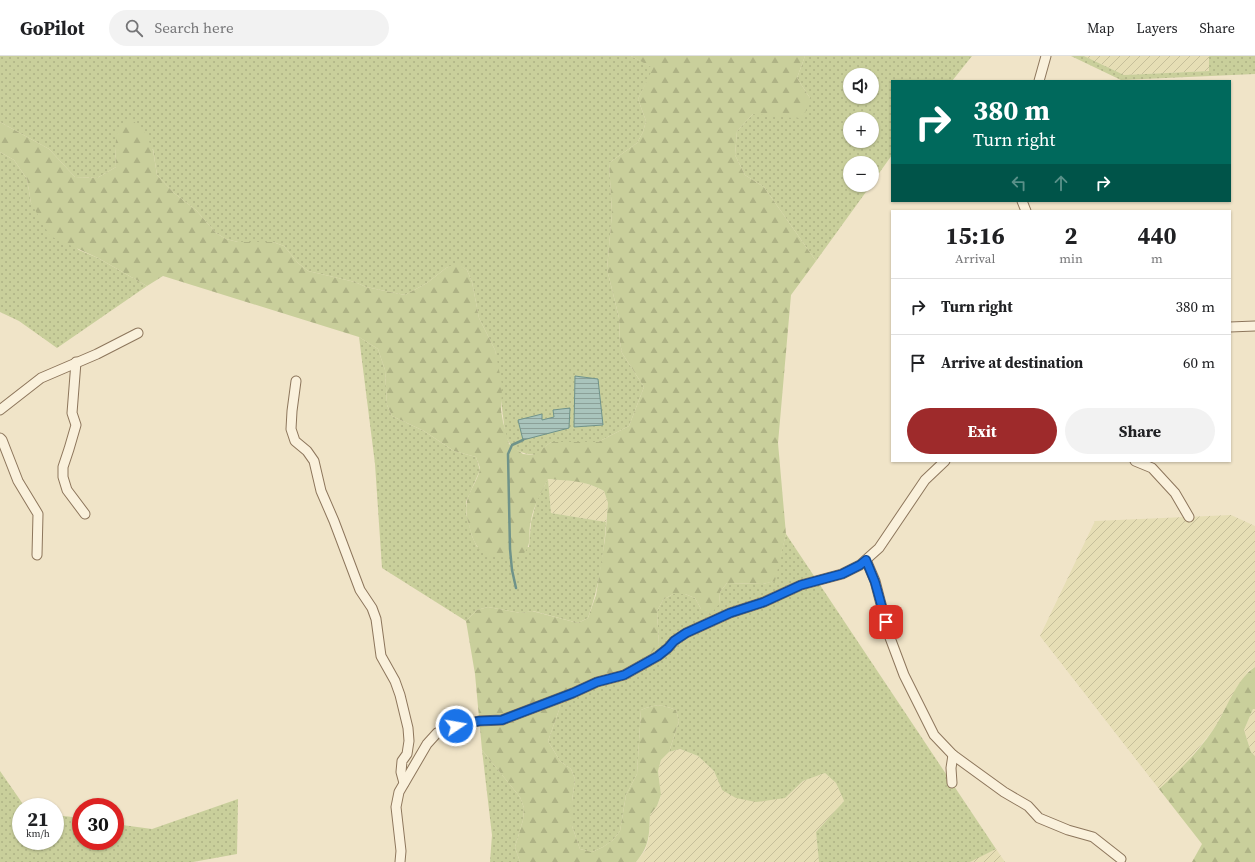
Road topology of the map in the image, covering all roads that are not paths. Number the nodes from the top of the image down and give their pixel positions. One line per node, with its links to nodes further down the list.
1 (1046, 56): 2 (street)
2 (1039, 80)
3 (1255, 326): 4 (street)
4 (1231, 327)
5 (138, 333): 6 (street)
6 (76, 362): 8 (street); 12 (street)
7 (296, 381): 17 (street)
8 (0, 410)
9 (0, 438): 14 (street)
10 (944, 462): 15 (street)
11 (1137, 462): 13 (street)
12 (85, 514)
13 (1189, 517)
14 (37, 555)
15 (866, 560): 16 (street); 17 (street)
16 (953, 755): 18 (street); 19 (street)
17 (404, 783): 20 (street)
18 (952, 783)
19 (1121, 859)
20 (400, 862)

